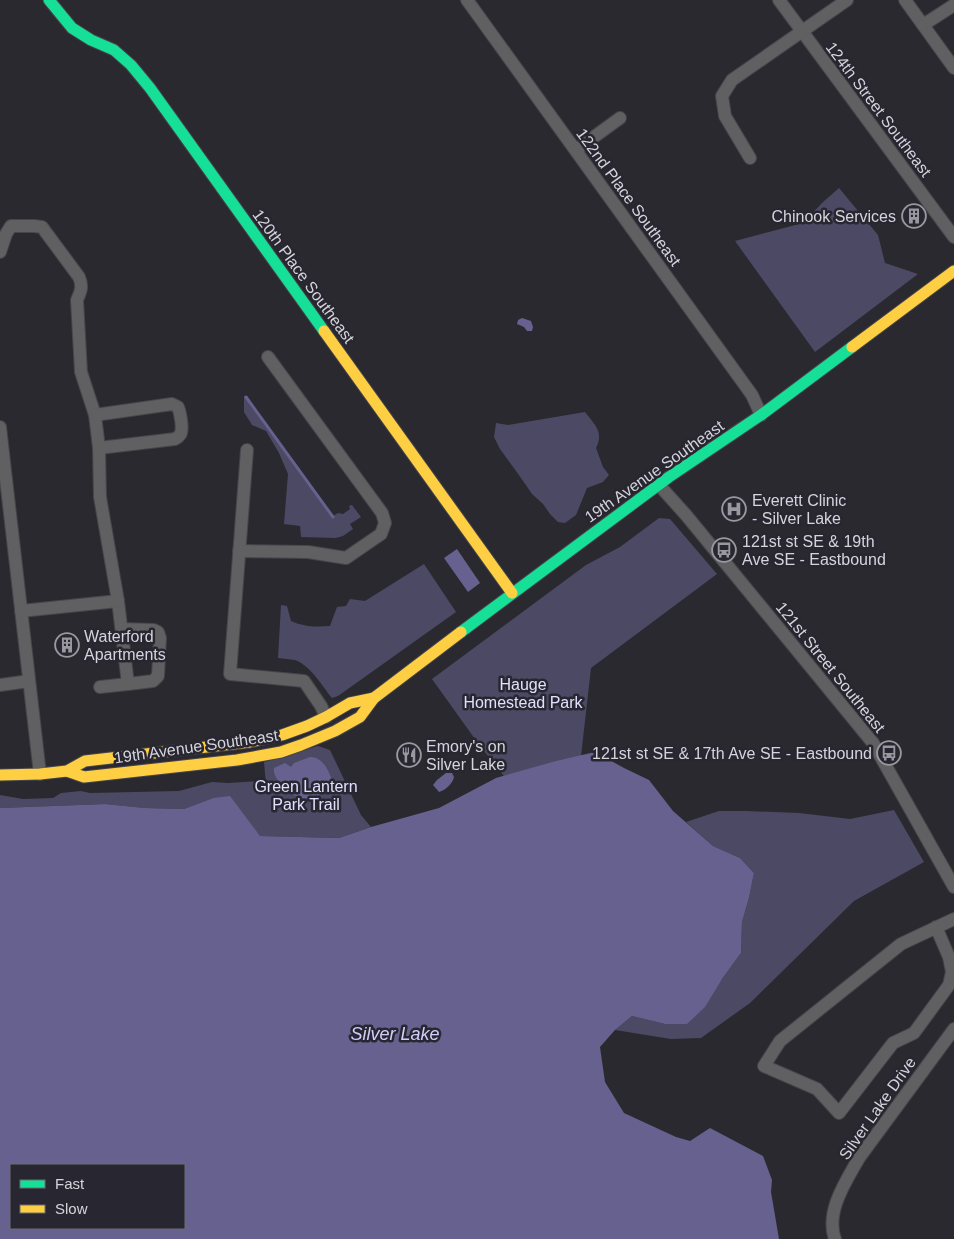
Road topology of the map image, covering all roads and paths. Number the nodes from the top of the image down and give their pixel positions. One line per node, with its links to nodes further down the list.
1 (468, 0): 11 (street, 122nd Place Southeast)
2 (779, 0): 8 (street, 124th Street Southeast)
3 (847, 0): 8 (street)
4 (905, 0): 7 (street)
5 (52, 1): 24 (main road, 120th Place Southeast)
6 (954, 4): 7 (street)
7 (922, 25): 9 (street)
8 (802, 32): 12 (street); 13 (street, 124th Street Southeast)
9 (954, 68)
10 (620, 118): 11 (street)
11 (576, 150): 18 (street, 122nd Place Southeast)
12 (750, 158)
13 (954, 237)
14 (0, 252): 17 (street)
15 (954, 271): 18 (main road, 19th Avenue Southeast)
16 (268, 357): 23 (street)
17 (95, 415): 20 (street); 20 (street)
18 (761, 415): 22 (main road, 19th Avenue Southeast)
19 (0, 427): 26 (street)
20 (99, 448): 25 (street)
21 (248, 450): 23 (street)
22 (659, 485): 24 (main road, 19th Avenue Southeast); 37 (street, 121st Street Southeast)
23 (239, 551): 33 (street)
24 (512, 593): 32 (main road, 19th Avenue Southeast)
25 (118, 601): 26 (street); 27 (street)
26 (21, 611): 28 (street)
27 (122, 629): 29 (street); 29 (street)
28 (29, 681): 30 (street); 35 (street)
29 (128, 684): 31 (street)
30 (0, 685)
31 (100, 687)
32 (374, 698): 33 (main road, 19th Avenue Southeast); 34 (main road, 19th Avenue Southeast)
33 (326, 717): 34 (main road, 19th Avenue Southeast)
34 (67, 771): 35 (main road, 19th Avenue Southeast)
35 (40, 774): 36 (main road, 19th Avenue Southeast)
36 (0, 775)
37 (954, 887)
38 (954, 918): 39 (street)
39 (936, 927): 39 (street)
40 (954, 1029): 41 (street, Silver Lake Drive)
41 (835, 1239)

